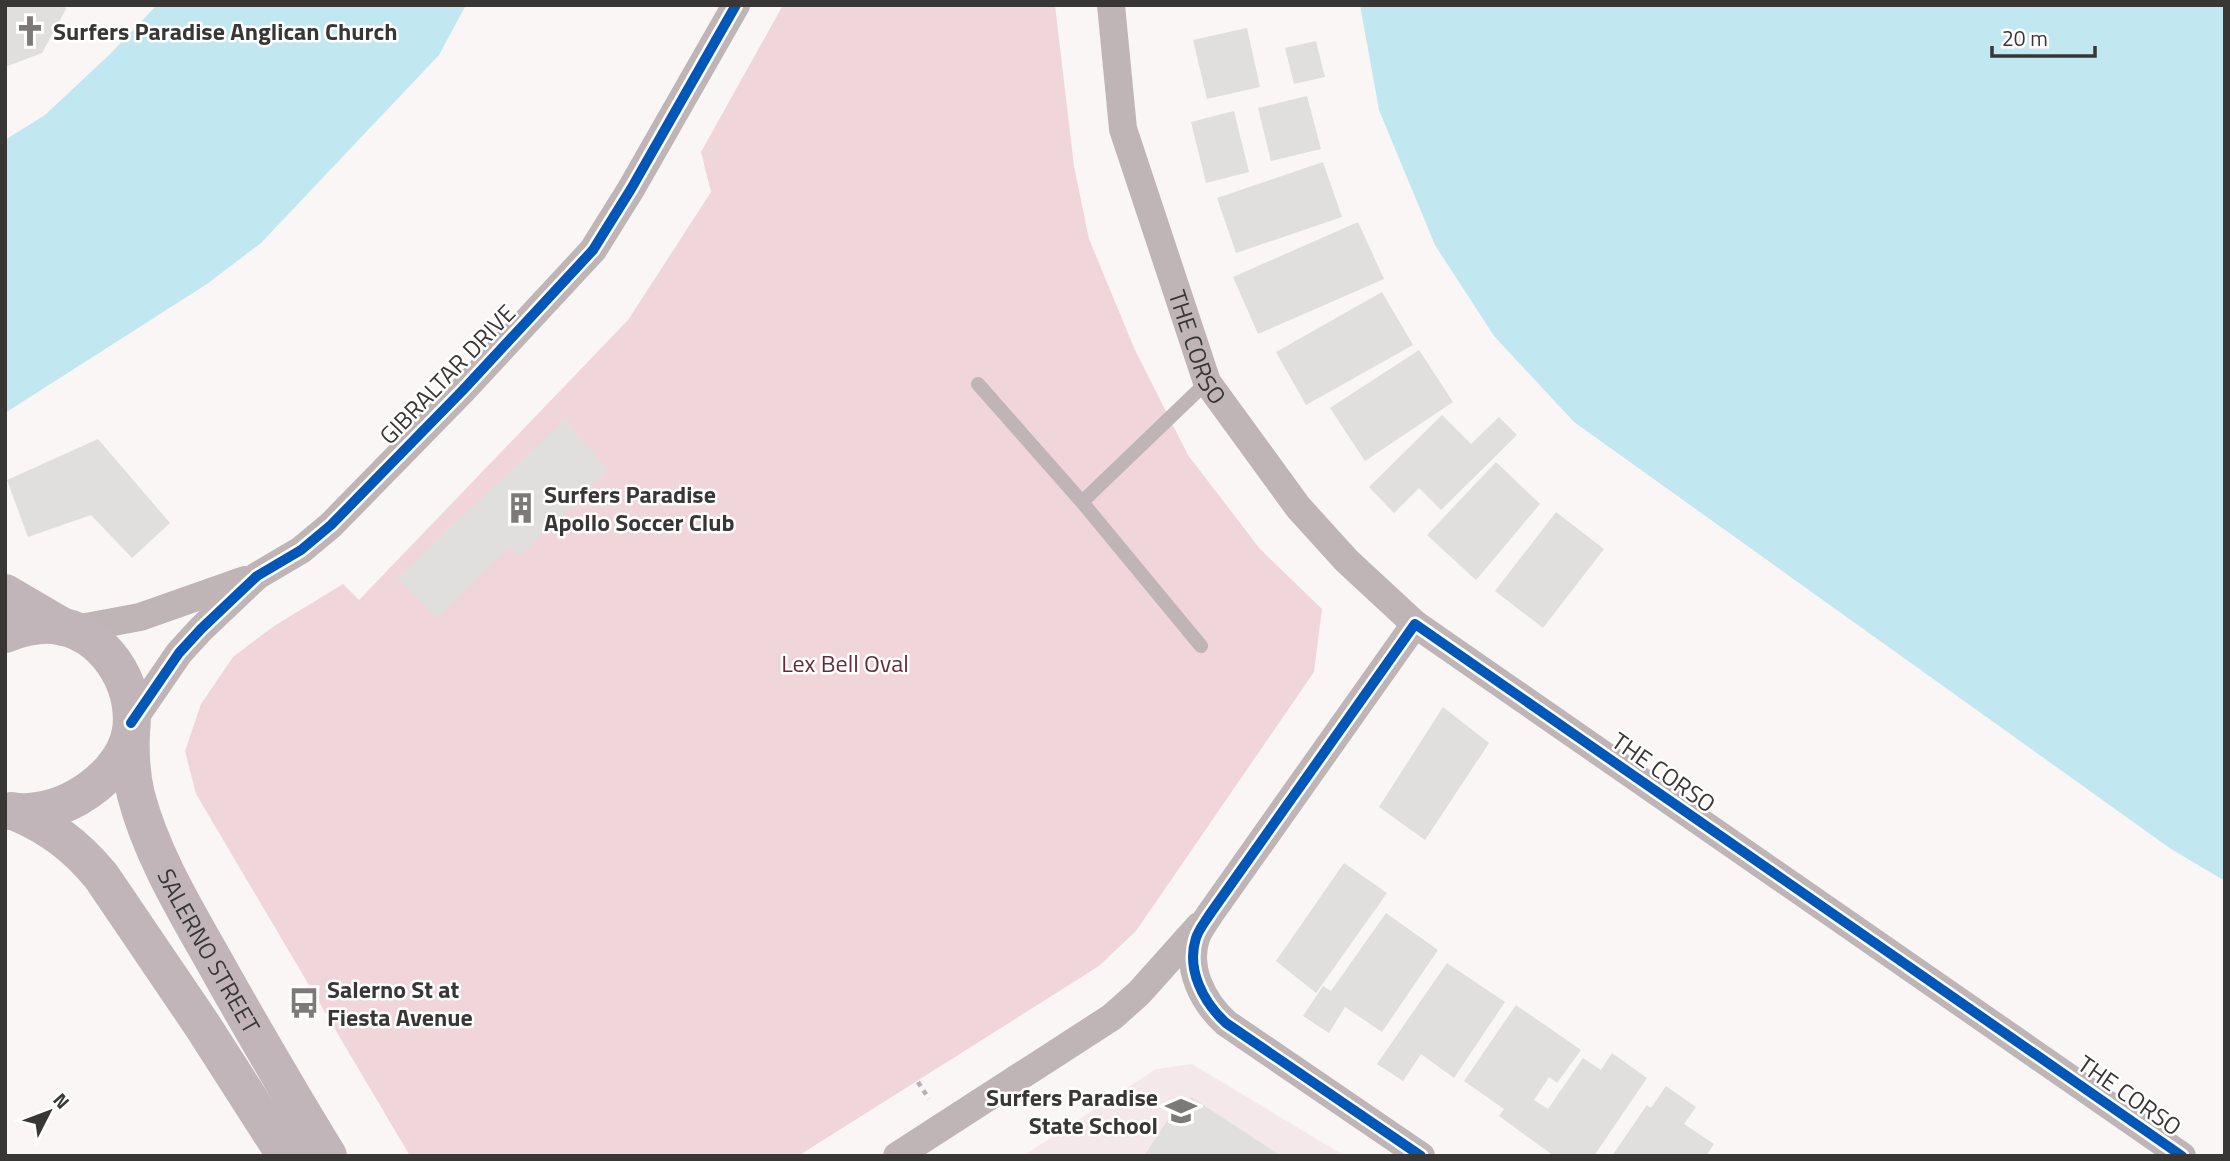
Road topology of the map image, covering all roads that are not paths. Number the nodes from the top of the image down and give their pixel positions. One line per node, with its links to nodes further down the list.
1 (736, 5): 6 (street, GIBRALTAR DRIVE)
2 (1111, 5): 3 (street, THE CORSO)
3 (1207, 382): 5 (lane); 8 (street, THE CORSO)
4 (978, 384): 5 (lane)
5 (1082, 502): 11 (lane)
6 (257, 576): 9 (street, GIBRALTAR DRIVE); 12 (street, GIBRALTAR DRIVE)
7 (5, 593): 9 (main road)
8 (1415, 624): 14 (street); 19 (street, THE CORSO)
9 (67, 629): 10 (main road); 12 (main road, SALERNO STREET)
10 (5, 634)
11 (1201, 646)
12 (131, 728): 13 (main road); 16 (main road, SALERNO STREET)
13 (11, 811): 15 (main road, SALERNO STREET)
14 (1210, 914): 17 (street); 18 (street)
15 (286, 1156)
16 (328, 1156)
17 (897, 1156)
18 (1421, 1156)
19 (2182, 1156)

